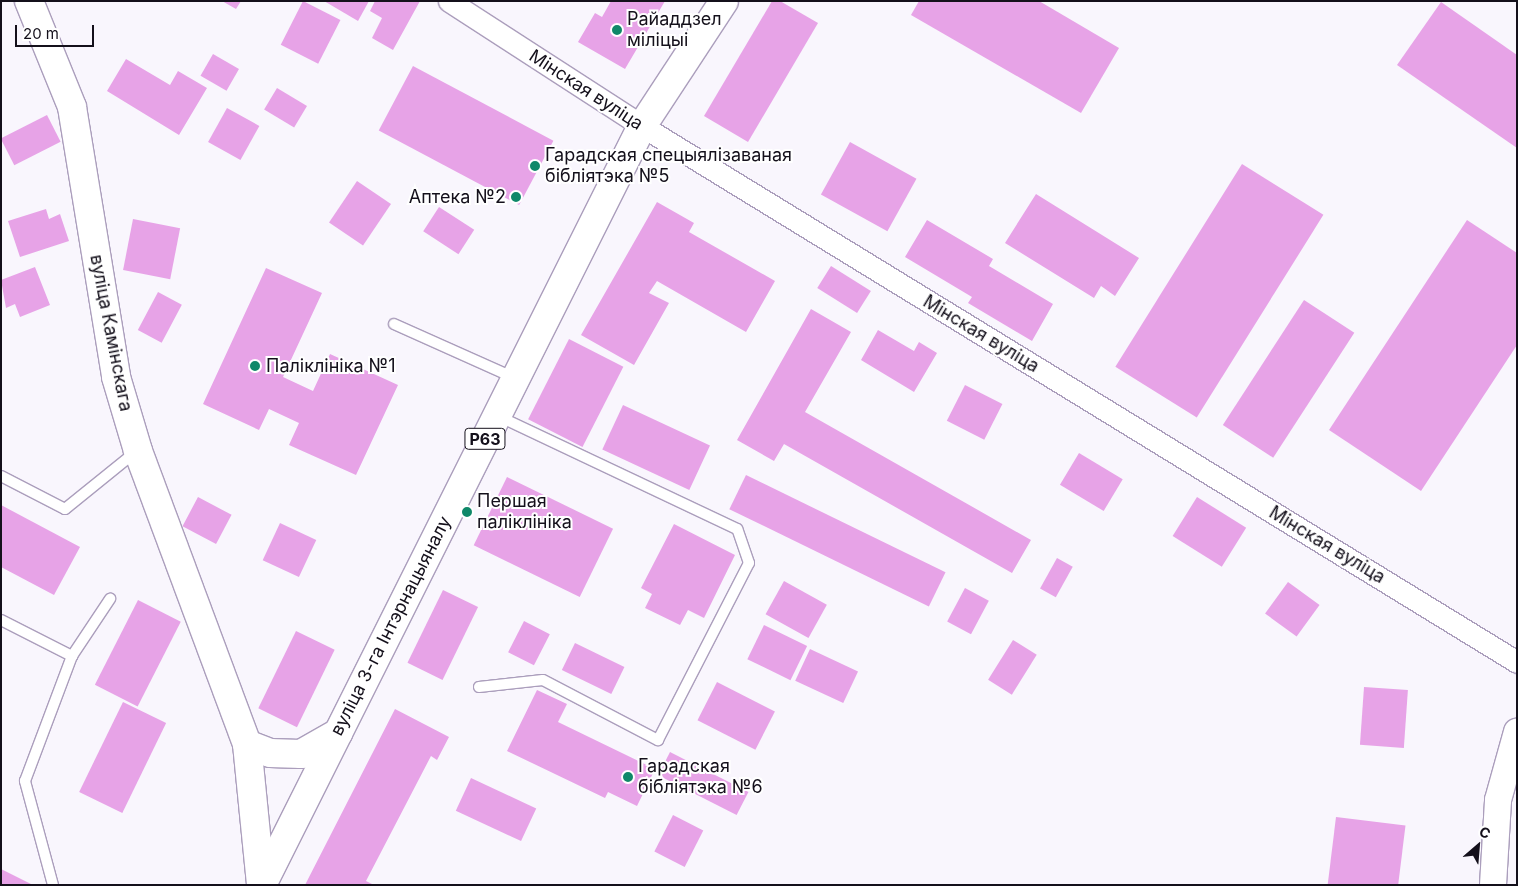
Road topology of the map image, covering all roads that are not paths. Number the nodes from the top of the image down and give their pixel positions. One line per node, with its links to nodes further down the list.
1 (29, 1): 8 (main road, вуліца Камінскага / Р63)
2 (449, 1): 4 (street, Мінская вуліца)
3 (724, 1): 4 (main road, вуліца 3-га Інтэрнацыяналу / Р63)
4 (642, 126): 6 (main road, вуліца 3-га Інтэрнацыяналу / Р63); 13 (street, Мінская вуліца)
5 (394, 324): 6 (lane)
6 (515, 378): 7 (main road, вуліца 3-га Інтэрнацыяналу / Р63)
7 (497, 415): 14 (lane); 16 (main road, вуліца 3-га Інтэрнацыяналу / Р63)
8 (138, 451): 9 (lane); 17 (main road, вуліца Камінскага / Р63)
9 (1, 476)
10 (110, 599): 12 (lane)
11 (1, 620): 12 (lane)
12 (72, 656): 18 (lane)
13 (1517, 662)
14 (479, 687)
15 (1517, 732): 20 (street)
16 (338, 733): 17 (main road); 19 (main road, вуліца 3-га Інтэрнацыяналу / Р63)
17 (246, 744): 19 (main road, вуліца Камінскага / Р63)
18 (53, 885)
19 (261, 885)
20 (1493, 885)

